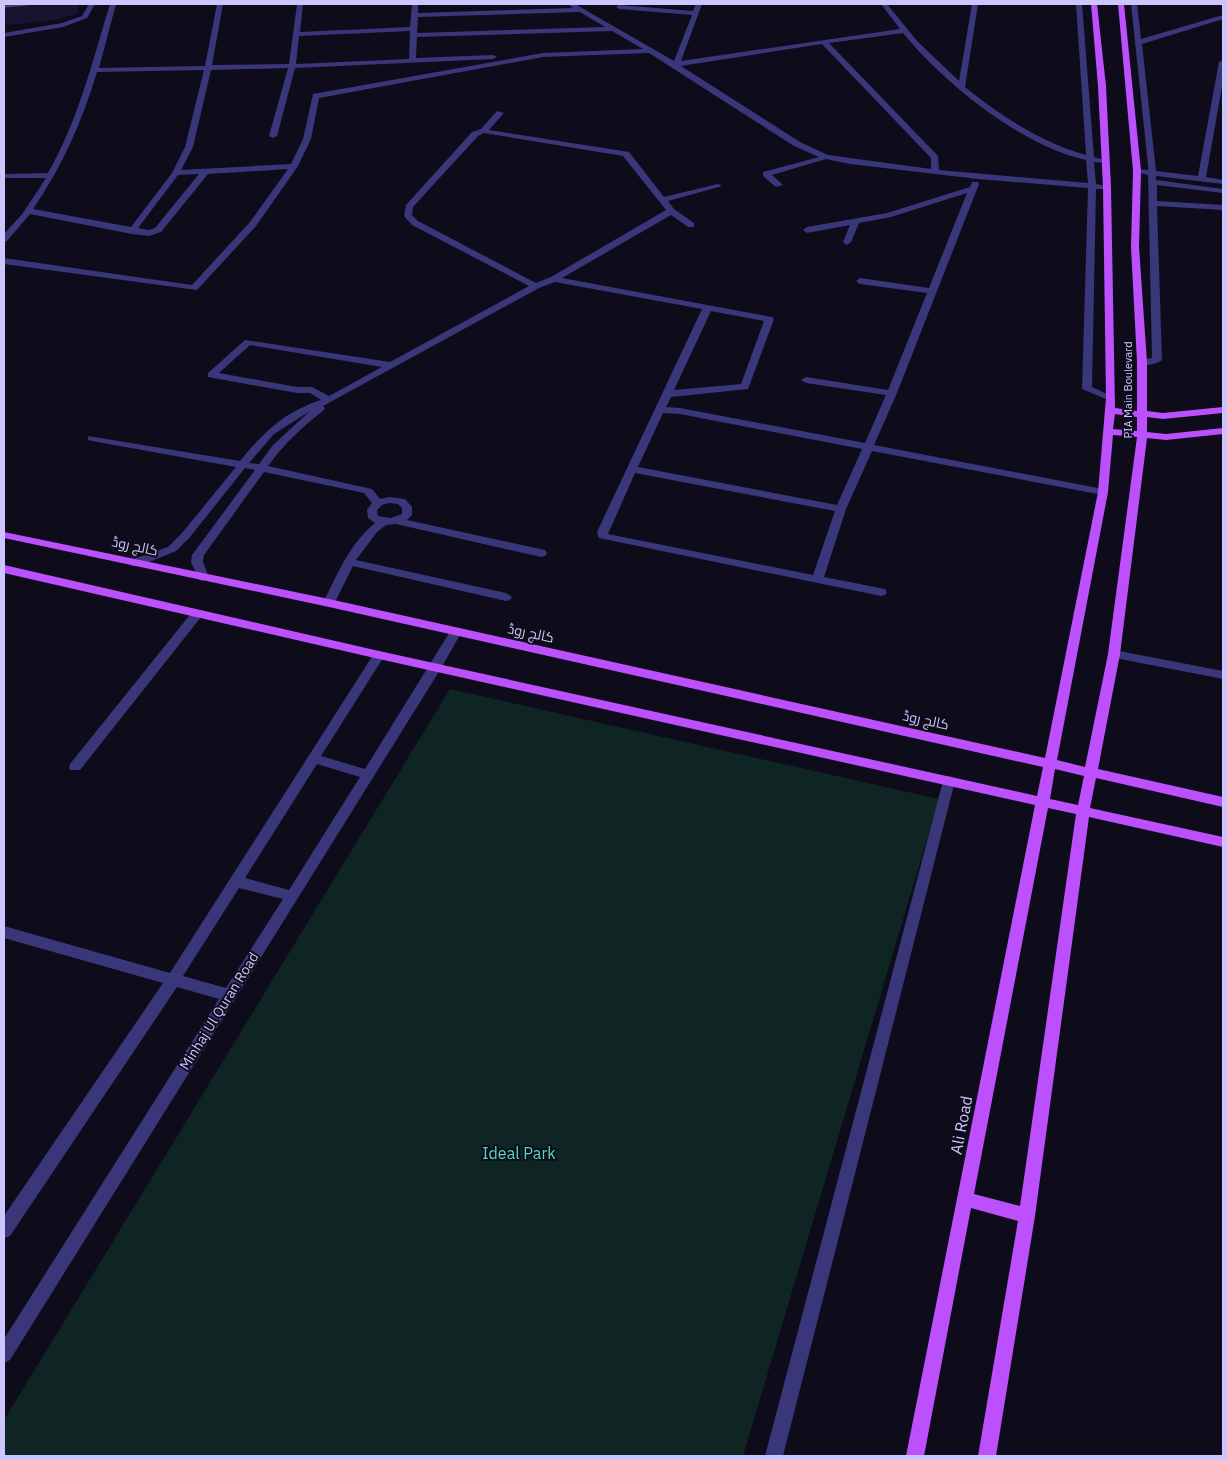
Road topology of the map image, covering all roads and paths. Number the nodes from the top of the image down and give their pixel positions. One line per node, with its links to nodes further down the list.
1 (92, 4): 24 (street)
2 (113, 4): 35 (street)
3 (220, 4): 34 (street)
4 (300, 4): 25 (street)
5 (415, 4): 17 (street)
6 (571, 4): 15 (street)
7 (699, 4): 16 (street)
8 (884, 4): 22 (street)
9 (975, 4): 37 (street)
10 (1079, 4): 42 (street)
11 (1094, 4): 43 (main road, PIA Main Boulevard)
12 (1121, 4): 45 (main road, PIA Main Boulevard)
13 (1134, 4): 27 (street)
14 (619, 7): 16 (street)
15 (581, 10): 17 (street); 21 (street)
16 (696, 13): 32 (street)
17 (414, 15): 23 (street)
18 (1223, 17): 19 (street)
19 (1212, 21): 20 (street); 27 (street)
20 (1223, 27)
21 (613, 29): 23 (street); 28 (street)
22 (903, 31): 26 (street); 37 (street)
23 (413, 32): 25 (street); 30 (street)
24 (4, 34)
25 (297, 34): 33 (street)
26 (824, 42): 32 (street); 46 (street)
27 (1137, 43): 52 (street)
28 (649, 51): 29 (street); 32 (street)
29 (543, 55): 30 (street); 44 (street)
30 (412, 61): 33 (street)
31 (1223, 62): 36 (street)
32 (675, 65): 41 (street)
33 (292, 66): 34 (street); 39 (street)
34 (208, 68): 35 (street); 48 (street)
35 (93, 70): 49 (street)
36 (1222, 78): 53 (street)
37 (961, 88): 42 (street)
38 (500, 113): 40 (street)
39 (278, 119)
40 (484, 131): 61 (street); 77 (street)
41 (826, 157): 46 (street); 55 (street)
42 (1090, 160): 43 (street); 57 (street)
43 (1105, 161): 58 (main road, PIA Main Boulevard)
44 (294, 166): 47 (street); 74 (street)
45 (1137, 171): 52 (street); 80 (main road, PIA Main Boulevard)
46 (935, 172): 51 (street)
47 (204, 173): 48 (street); 71 (street)
48 (176, 174): 71 (street)
49 (52, 175): 50 (street); 64 (street)
50 (4, 176)
51 (978, 177): 57 (street); 59 (street)
52 (1153, 177): 53 (street); 60 (street); 62 (street)
53 (1202, 179): 54 (street)
54 (1223, 182)
55 (779, 185)
56 (718, 186): 61 (street)
57 (1092, 186): 58 (street); 85 (street)
58 (1107, 187): 85 (main road, PIA Main Boulevard)
59 (974, 190): 66 (street); 78 (street)
60 (1223, 191)
61 (662, 200): 65 (street)
62 (1154, 203): 63 (street); 80 (street)
63 (1223, 208)
64 (28, 211): 69 (street); 71 (street)
65 (671, 211): 67 (street); 75 (street)
66 (856, 221): 70 (street); 73 (street)
67 (692, 225)
68 (4, 226): 69 (street)
69 (17, 226): 72 (street)
70 (807, 230)
71 (132, 231)
72 (4, 239)
73 (847, 242)
74 (4, 261)
75 (554, 279): 77 (street); 79 (street)
76 (860, 281): 78 (street)
77 (536, 286): 81 (street)
78 (932, 291): 83 (street)
79 (707, 309): 84 (street); 84 (street)
80 (1142, 362): 90 (main road, PIA Main Boulevard)
81 (390, 365): 86 (street); 86 (street)
82 (806, 380): 83 (street)
83 (892, 393): 95 (street)
84 (666, 394): 87 (street)
85 (1111, 398): 89 (main road, PIA Main Boulevard)
86 (326, 401): 96 (street); 97 (street)
87 (658, 410): 95 (street); 98 (street)
88 (1223, 410): 90 (main road)
89 (1110, 411): 90 (main road); 92 (main road, PIA Main Boulevard)
90 (1143, 415): 93 (main road, PIA Main Boulevard)
91 (1223, 431): 93 (main road)
92 (1110, 432): 93 (main road); 99 (main road, PIA Main Boulevard)
93 (1142, 436): 116 (main road, PIA Main Boulevard)
94 (92, 438): 96 (street)
95 (870, 448): 99 (street); 101 (street)
96 (242, 465): 97 (street); 107 (street)
97 (261, 468): 100 (street); 109 (street)
98 (632, 469): 101 (street); 110 (street)
99 (1103, 492): 121 (main road, PIA Main Boulevard)
100 (378, 503): 102 (street); 103 (street)
101 (841, 509): 110 (street)
102 (398, 521): 103 (street); 105 (street)
103 (383, 522): 106 (street)
104 (4, 534): 107 (main road, کالج روڈ)
105 (541, 553)
106 (350, 562): 112 (street); 113 (street)
107 (135, 563): 109 (main road, کالج روڈ)
108 (4, 570): 114 (main road)
109 (203, 577): 113 (main road, کالج روڈ)
110 (817, 580): 111 (street)
111 (881, 592)
112 (506, 596)
113 (329, 603): 115 (main road, کالج روڈ)
114 (197, 614): 117 (main road); 122 (street)
115 (455, 633): 118 (street, Minhaj Ul Quran Road); 121 (main road, کالج روڈ)
116 (1114, 654): 119 (street); 123 (main road, PIA Main Boulevard)
117 (380, 655): 118 (main road); 120 (street)
118 (436, 667): 124 (street, Minhaj Ul Quran Road); 125 (main road)
119 (1223, 675)
120 (315, 759): 124 (street); 130 (street)
121 (1051, 764): 123 (main road, کالج روڈ); 126 (main road, Ali Road)
122 (75, 767)
123 (1090, 773): 127 (main road); 128 (main road, PIA Main Boulevard)
124 (368, 775): 131 (street, Minhaj Ul Quran Road)
125 (949, 781): 126 (main road); 139 (street)
126 (1044, 802): 128 (main road); 135 (main road, Ali Road)
127 (1223, 802)
128 (1083, 811): 129 (main road); 136 (main road)
129 (1223, 842)
130 (235, 881): 131 (street); 133 (street)
131 (292, 896): 134 (street, Minhaj Ul Quran Road)
132 (4, 932): 133 (street)
133 (174, 979): 134 (street); 137 (street)
134 (228, 995): 138 (street, Minhaj Ul Quran Road)
135 (965, 1199): 136 (main road); 140 (main road, Ali Road)
136 (1027, 1216): 141 (main road)
137 (4, 1230)
138 (4, 1354)
139 (774, 1456)
140 (915, 1456)
141 (988, 1456)

